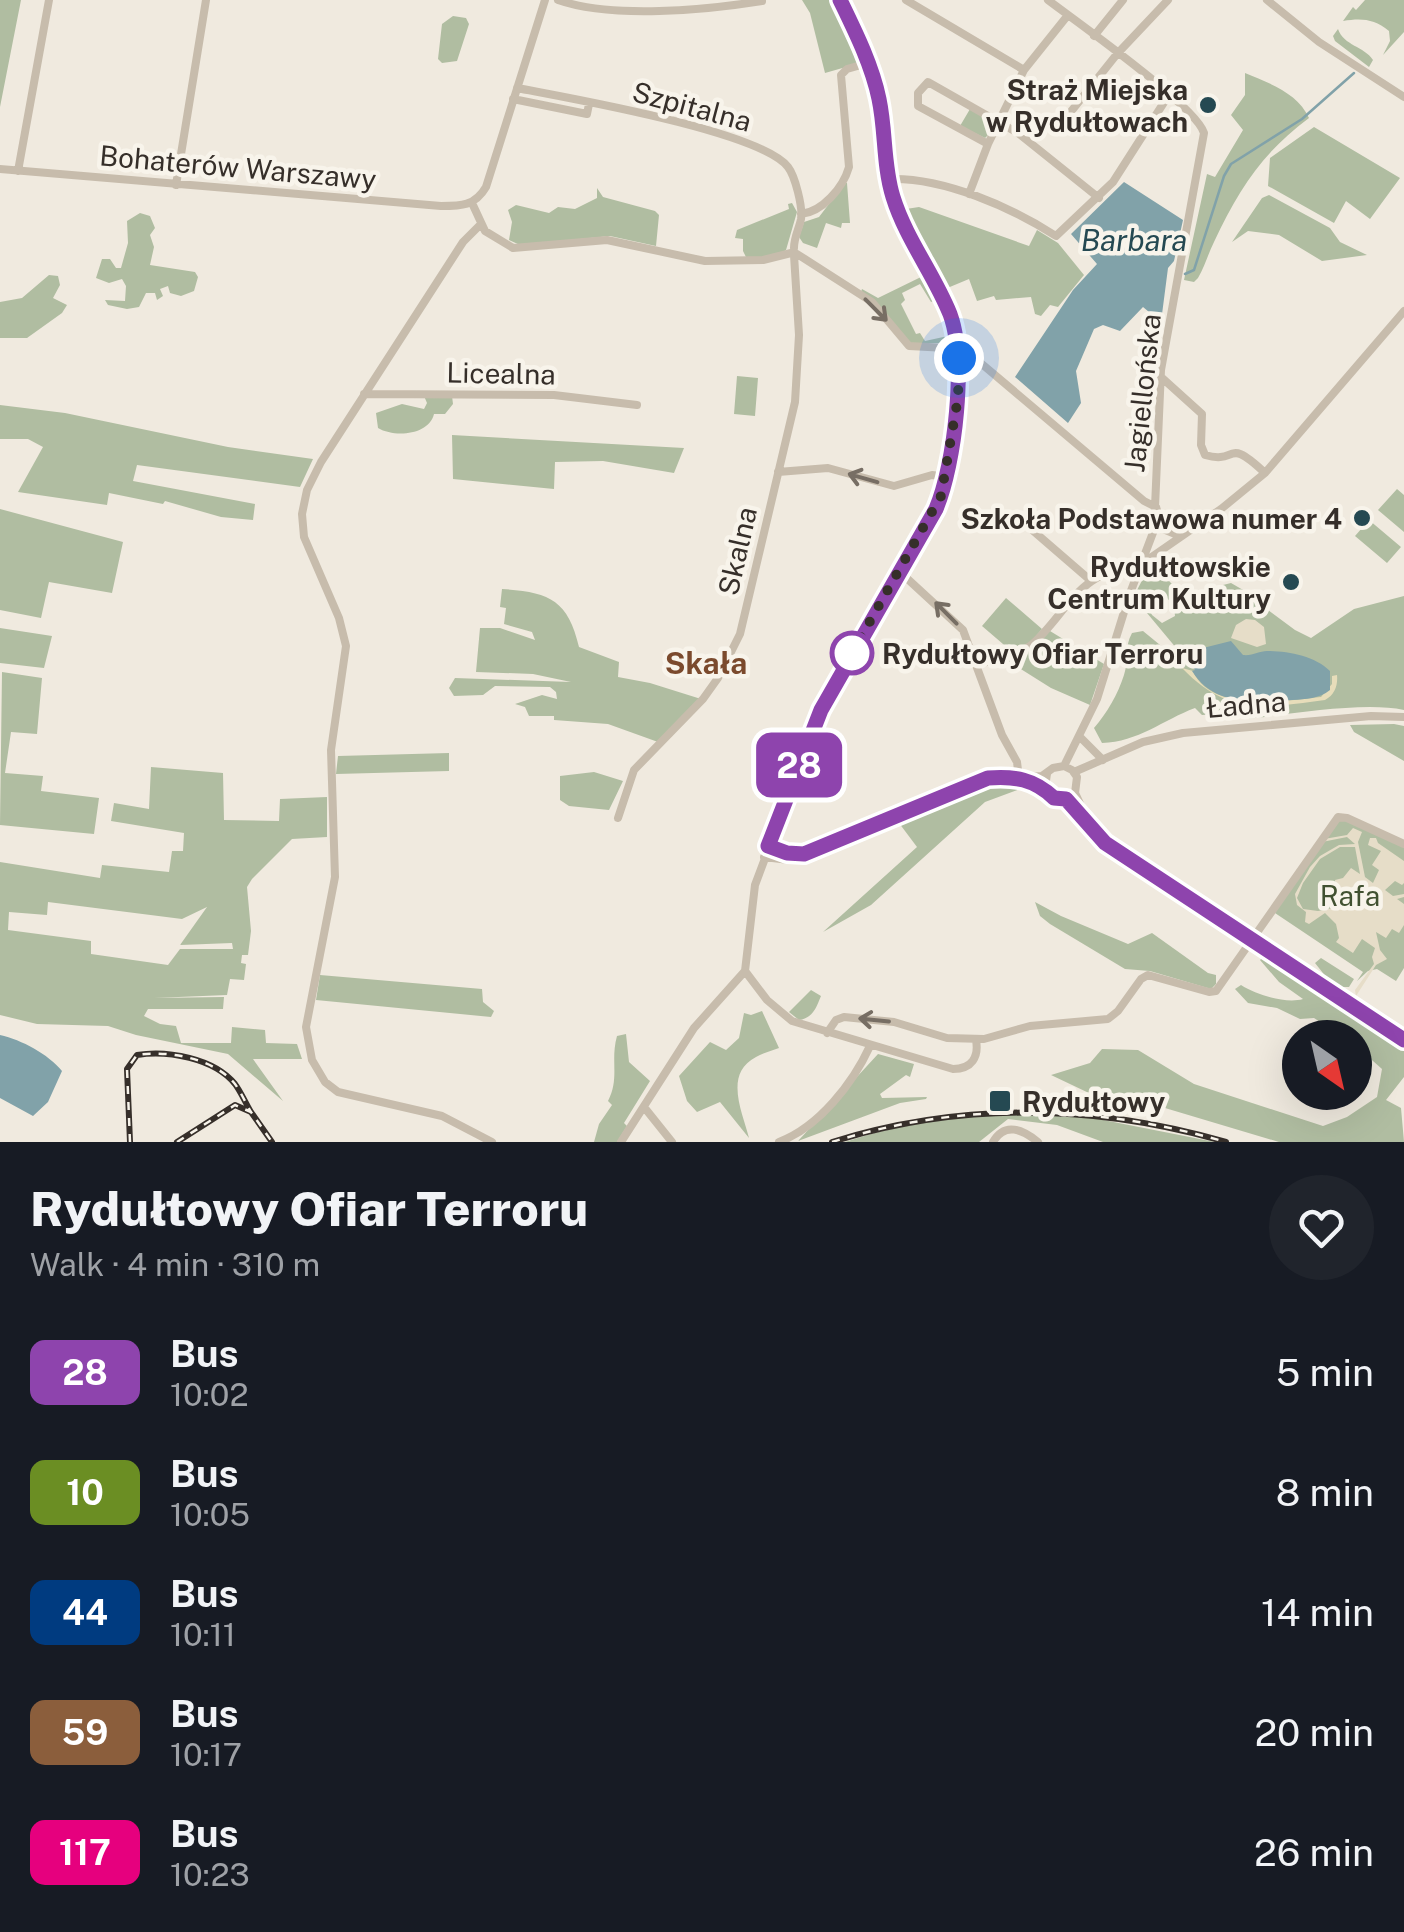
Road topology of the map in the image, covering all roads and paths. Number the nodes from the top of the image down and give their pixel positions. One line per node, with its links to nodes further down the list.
1 (50, 0): 26 (street)
2 (206, 0): 28 (street)
3 (546, 0): 17 (street)
4 (558, 0): 11 (street)
5 (840, 0): 15 (street)
6 (906, 0): 16 (street)
7 (1048, 0): 12 (street, Jagiellońska)
8 (1123, 0): 13 (street)
9 (1168, 0): 14 (street)
10 (1267, 0): 19 (street)
11 (762, 1)
12 (1068, 15): 13 (street, Jagiellońska); 16 (street)
13 (1094, 36): 14 (street, Jagiellońska)
14 (1117, 54): 18 (street, Jagiellońska); 22 (street)
15 (868, 63): 27 (street); 32 (street)
16 (1024, 70): 23 (street)
17 (517, 88): 20 (street); 21 (street, Szpitalna)
18 (1170, 94): 30 (street); 37 (street, Jagiellońska)
19 (1404, 97)
20 (513, 99): 21 (street, Szpitalna); 31 (street)
21 (589, 104): 32 (street, Szpitalna)
22 (1070, 114)
23 (1000, 122): 24 (street); 24 (street); 30 (street)
24 (988, 144): 29 (street)
25 (0, 169): 26 (street, Bohaterów Warszawy)
26 (18, 171): 28 (street, Bohaterów Warszawy)
27 (888, 179): 29 (street); 36 (street)
28 (176, 185): 31 (street, Bohaterów Warszawy)
29 (970, 194): 30 (street)
30 (1099, 198)
31 (472, 203): 33 (street)
32 (801, 214): 34 (street, Szpitalna)
33 (480, 225): 34 (street); 38 (street)
34 (794, 253): 36 (street, one-way to 36); 40 (street, Skalna)
35 (1404, 310): 41 (street)
36 (958, 350): 42 (street); 43 (street)
37 (1160, 376): 41 (street); 43 (street, Jagiellońska)
38 (364, 394): 39 (street, Licealna); 76 (street)
39 (637, 405)
40 (778, 472): 42 (street, one-way to 40); 63 (street, Skalna)
41 (1265, 473): 45 (street)
42 (946, 477): 49 (street)
43 (1156, 506): 45 (street, Jagiellońska)
44 (1016, 516): 51 (street)
45 (1164, 534): 46 (street); 47 (street)
46 (1150, 542): 47 (street); 48 (street)
47 (1159, 550): 48 (street)
48 (1143, 563): 50 (street)
49 (900, 572): 52 (street, one-way to 49); 66 (street)
50 (1137, 574): 51 (street); 54 (street)
51 (1090, 580): 52 (street)
52 (978, 664): 58 (street)
53 (1404, 717): 55 (street, Ładna)
54 (1078, 739): 55 (street); 56 (street)
55 (1100, 762): 56 (street, Ładna); 59 (street, Ładna)
56 (1070, 769): 57 (street); 59 (street)
57 (1047, 774): 58 (street); 60 (street)
58 (1019, 778): 60 (street); 67 (street)
59 (1078, 782): 61 (street)
60 (1045, 787): 62 (street)
61 (1074, 793): 62 (street); 64 (street)
62 (1066, 799): 64 (street)
63 (618, 818)
64 (1089, 826): 69 (street)
65 (1404, 844): 69 (street)
66 (768, 846): 67 (street); 68 (street)
67 (804, 854): 68 (street)
68 (764, 858): 70 (street)
69 (1254, 939): 72 (street); 73 (street)
70 (745, 972): 71 (street); 75 (street)
71 (827, 1034): 72 (street, one-way to 71); 74 (street)
72 (976, 1040): 74 (street)
73 (1404, 1040)
74 (870, 1046): 79 (street)
75 (644, 1107): 77 (street); 78 (street)
76 (492, 1142)
77 (621, 1142)
78 (672, 1142)
79 (779, 1142)
80 (993, 1142): 81 (street)
81 (1038, 1142)

